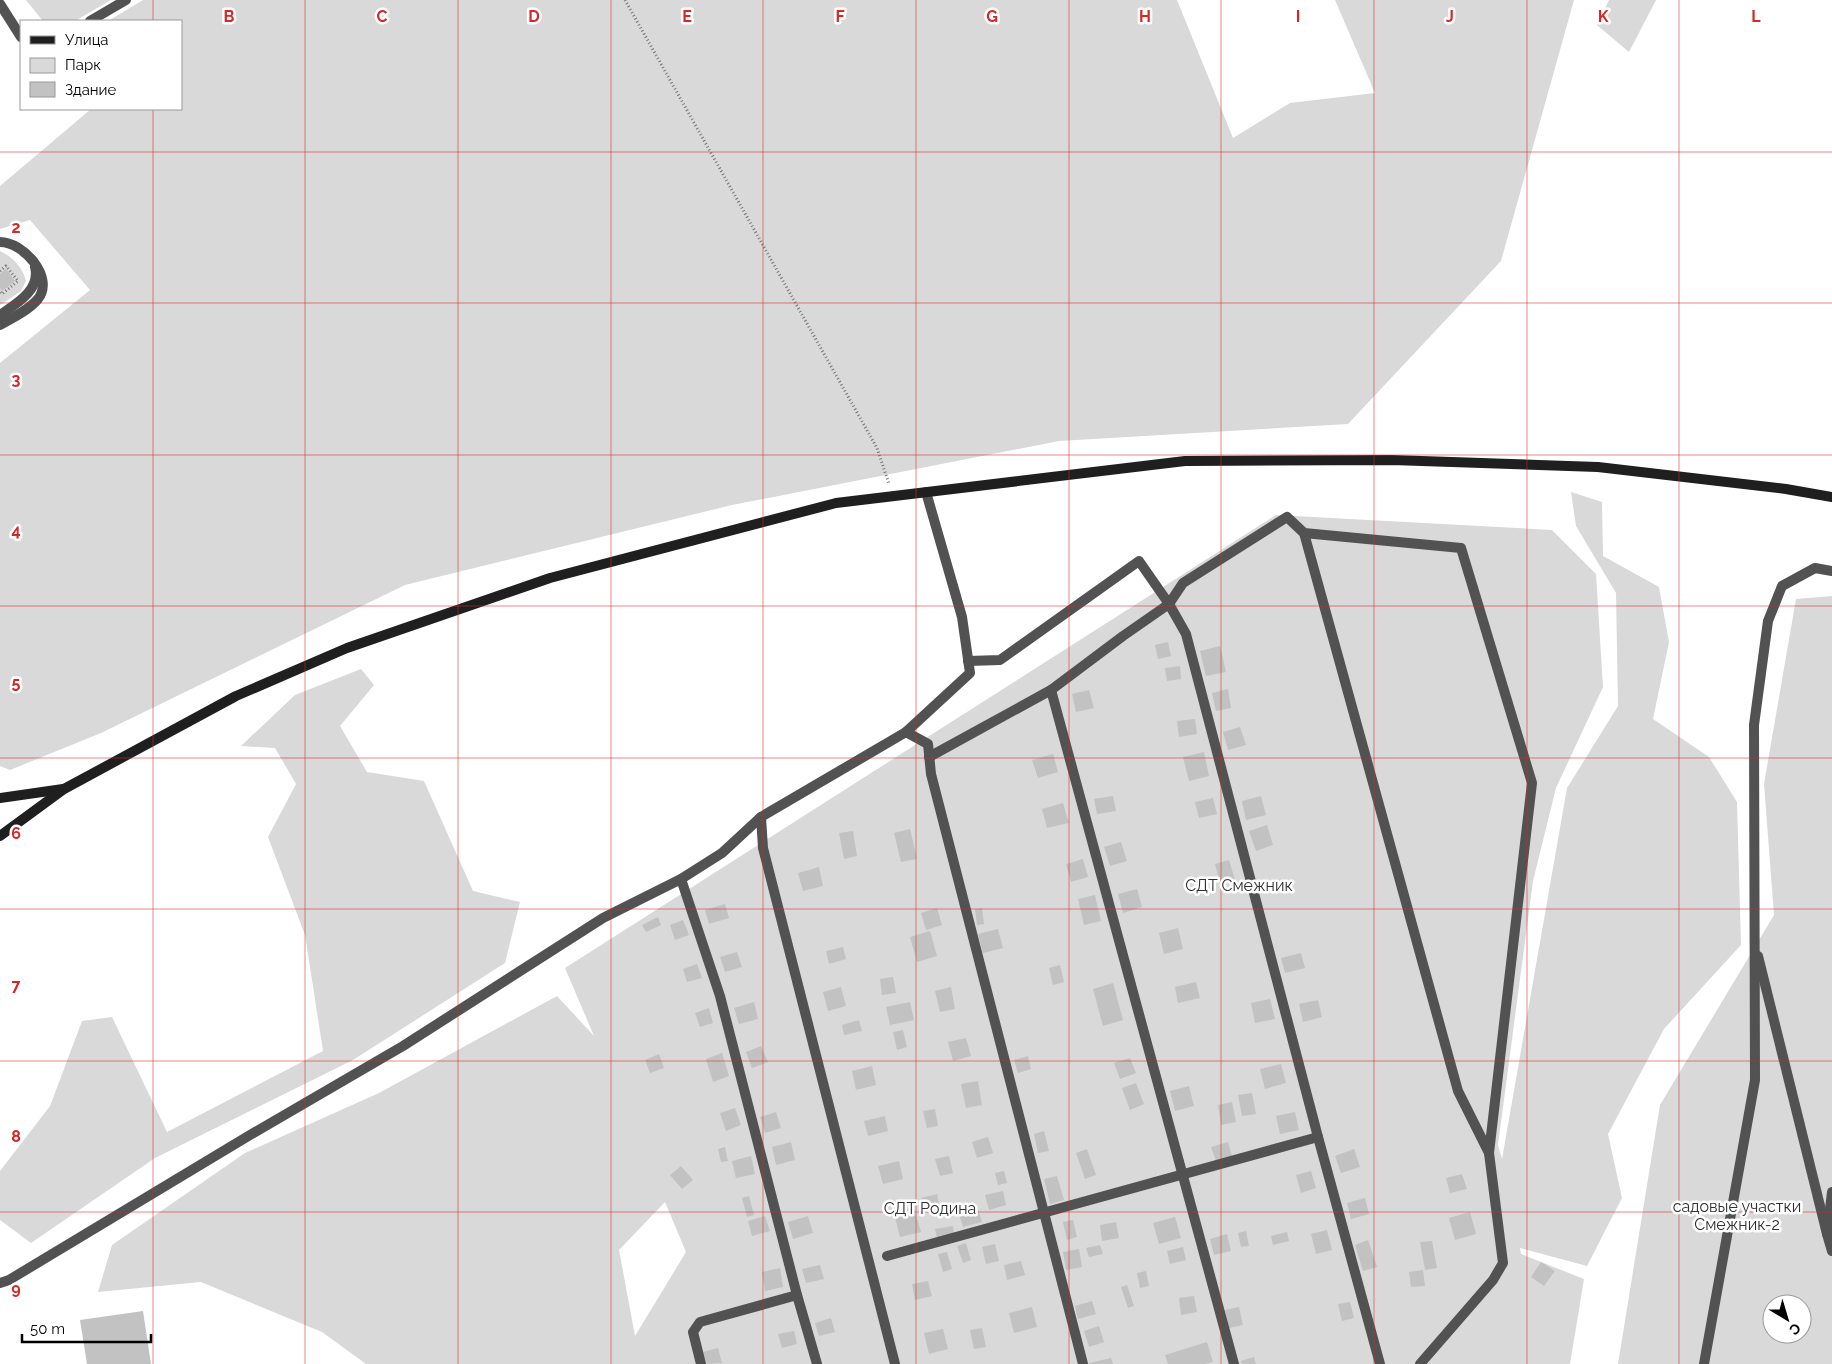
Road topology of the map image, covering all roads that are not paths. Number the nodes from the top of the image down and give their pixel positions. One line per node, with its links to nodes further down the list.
1 (126, 0): 3 (street)
2 (0, 4): 4 (street)
3 (92, 20)
4 (20, 35)
5 (0, 242): 6 (street)
6 (35, 265): 7 (street); 8 (street)
7 (0, 315)
8 (0, 325)
9 (926, 492): 10 (street); 14 (street); 18 (street)
10 (1832, 497)
11 (1304, 533): 13 (street); 25 (street); 25 (street)
12 (1832, 571): 23 (street)
13 (1169, 604): 14 (street); 15 (street); 24 (street)
14 (968, 661): 16 (street)
15 (1050, 690): 17 (street); 26 (street)
16 (906, 732): 17 (street); 20 (street)
17 (930, 757): 28 (street)
18 (64, 789): 19 (street); 21 (street)
19 (0, 798)
20 (761, 818): 22 (street); 36 (street)
21 (0, 836)
22 (681, 879): 32 (street); 33 (street)
23 (1754, 941): 29 (street); 41 (street)
24 (1318, 1137): 26 (street); 39 (street)
25 (1489, 1153): 40 (street)
26 (1182, 1174): 28 (street); 38 (street)
27 (1832, 1192): 29 (street)
28 (1044, 1213): 31 (street); 37 (street)
29 (1827, 1234): 30 (street)
30 (1832, 1250)
31 (887, 1256)
32 (0, 1283)
33 (797, 1295): 34 (street); 35 (street)
34 (701, 1364)
35 (817, 1364)
36 (895, 1364)
37 (1082, 1364)
38 (1234, 1364)
39 (1380, 1364)
40 (1420, 1364)
41 (1704, 1364)

